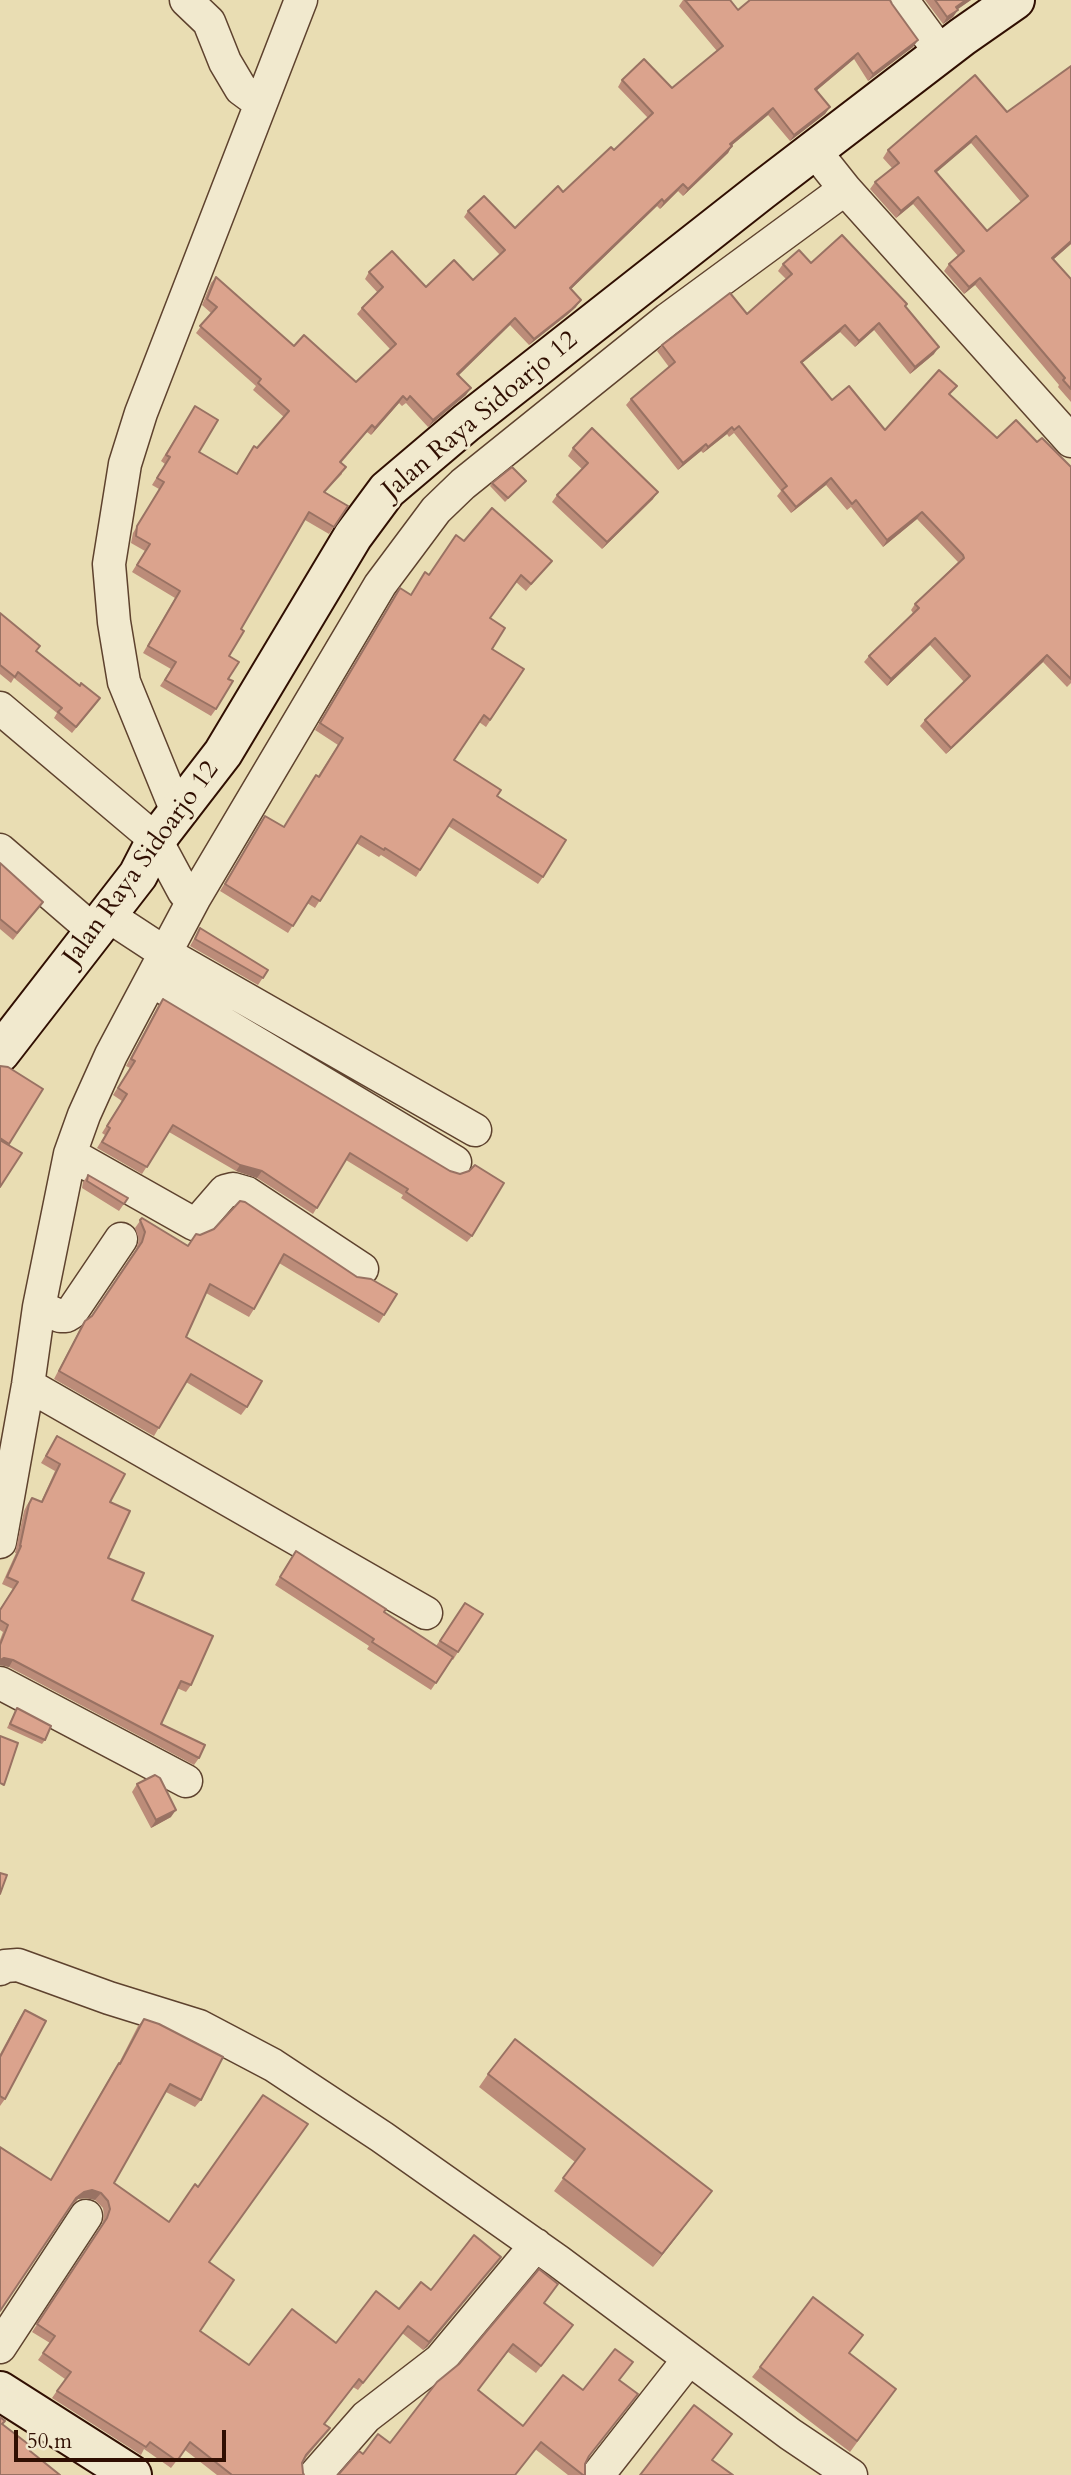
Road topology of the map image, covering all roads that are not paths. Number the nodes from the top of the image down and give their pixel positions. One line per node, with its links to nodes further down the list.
1 (186, 0): 6 (street)
2 (301, 0): 6 (street)
3 (902, 0): 5 (street)
4 (1015, 0): 5 (main road, Jalan Raya Sidoarjo 12)
5 (941, 53): 7 (main road, Jalan Raya Sidoarjo 12)
6 (260, 103): 12 (street)
7 (830, 169): 8 (street); 10 (street); 10 (main road, Jalan Raya Sidoarjo 12)
8 (1071, 441)
9 (0, 708): 12 (street)
10 (245, 768): 12 (main road, Jalan Raya Sidoarjo 12); 12 (street)
11 (0, 850): 13 (street)
12 (173, 856): 13 (street); 13 (main road, Jalan Raya Sidoarjo 12)
13 (131, 942): 14 (main road, Jalan Raya Sidoarjo 12); 15 (street); 16 (street); 17 (street)
14 (0, 1053)
15 (475, 1129)
16 (70, 1154): 19 (street); 20 (street)
17 (456, 1162)
18 (121, 1239): 20 (street)
19 (362, 1269)
20 (39, 1307): 21 (street)
21 (28, 1385): 22 (street); 23 (street)
22 (0, 1542)
23 (426, 1613)
24 (0, 1683): 25 (street)
25 (187, 1781)
26 (0, 1969): 28 (street)
27 (86, 2216): 29 (street)
28 (537, 2245): 30 (street); 33 (street)
29 (0, 2347)
30 (689, 2359): 34 (street); 35 (street)
31 (0, 2392): 32 (main road)
32 (113, 2470)
33 (315, 2475)
34 (598, 2475)
35 (851, 2475)

